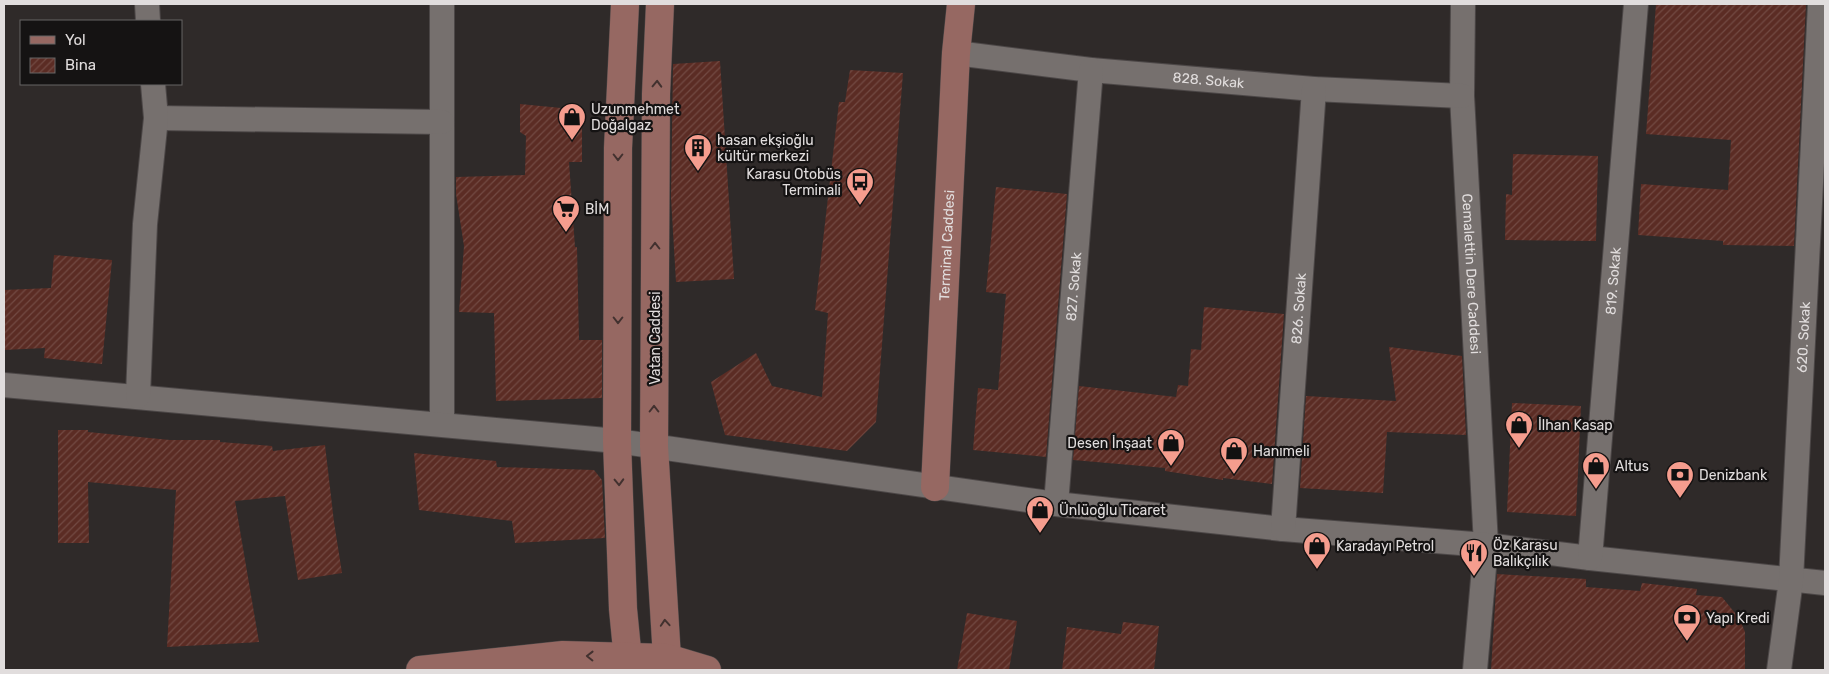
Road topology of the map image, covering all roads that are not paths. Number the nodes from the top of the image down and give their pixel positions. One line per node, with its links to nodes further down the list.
1 (147, 4): 9 (street)
2 (442, 4): 17 (street)
3 (624, 4): 21 (main road, one-way to 21)
4 (660, 4): 22 (main road, Vatan Caddesi, one-way to 4)
5 (961, 4): 10 (main road, Terminal Caddesi)
6 (1463, 4): 15 (street, Cemalettin Dere Caddesi)
7 (1636, 4): 27 (street, 819. Sokak)
8 (1820, 4): 11 (street, 620. Sokak)
9 (148, 20)
10 (956, 53): 12 (street, 828. Sokak); 23 (main road, Terminal Caddesi)
11 (1821, 63): 28 (street, 620. Sokak)
12 (1091, 70): 14 (street, 828. Sokak); 24 (street, 827. Sokak)
13 (153, 85): 16 (street)
14 (1314, 88): 15 (street, 828. Sokak); 25 (street, 826. Sokak)
15 (1462, 96): 26 (street, Cemalettin Dere Caddesi)
16 (156, 118): 17 (street); 19 (street)
17 (442, 122): 20 (street)
18 (4, 385): 19 (street)
19 (138, 396): 20 (street)
20 (442, 424): 21 (street)
21 (617, 441): 22 (street); 30 (main road, one-way to 30)
22 (654, 446): 23 (street); 31 (main road, Vatan Caddesi, one-way to 22)
23 (935, 487): 24 (street)
24 (1056, 504): 25 (street)
25 (1283, 529): 26 (street)
26 (1486, 545): 27 (street); 34 (street, Cemalettin Dere Caddesi)
27 (1590, 558): 28 (street)
28 (1791, 580): 29 (street); 35 (street, 620. Sokak)
29 (1825, 583)
30 (629, 664): 31 (main road); 32 (main road, one-way to 32)
31 (671, 664): 33 (main road)
32 (420, 670)
33 (707, 670)
34 (1475, 670)
35 (1779, 670)

